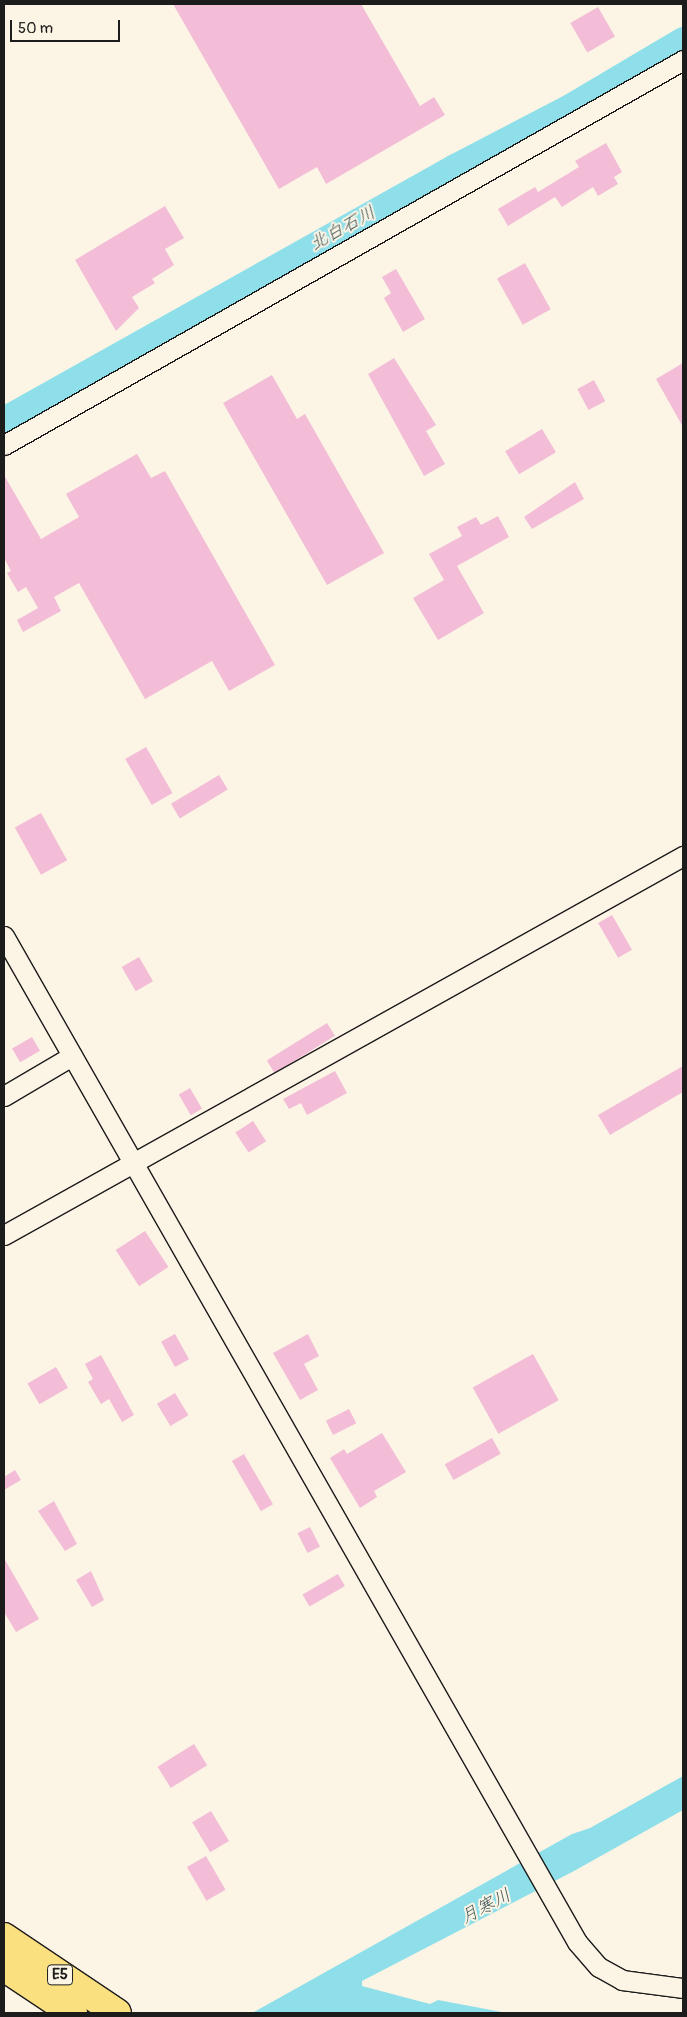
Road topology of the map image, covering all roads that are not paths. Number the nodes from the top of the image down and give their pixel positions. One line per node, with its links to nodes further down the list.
1 (683, 60): 2 (street)
2 (4, 445)
3 (683, 856): 7 (street)
4 (4, 936): 5 (street)
5 (72, 1056): 6 (street); 7 (street)
6 (4, 1096)
7 (132, 1162): 8 (street); 11 (street)
8 (4, 1235)
9 (4, 1937): 13 (highway, E5)
10 (4, 1967): 12 (highway, E5)
11 (683, 1988)
12 (72, 2013)
13 (117, 2013)

